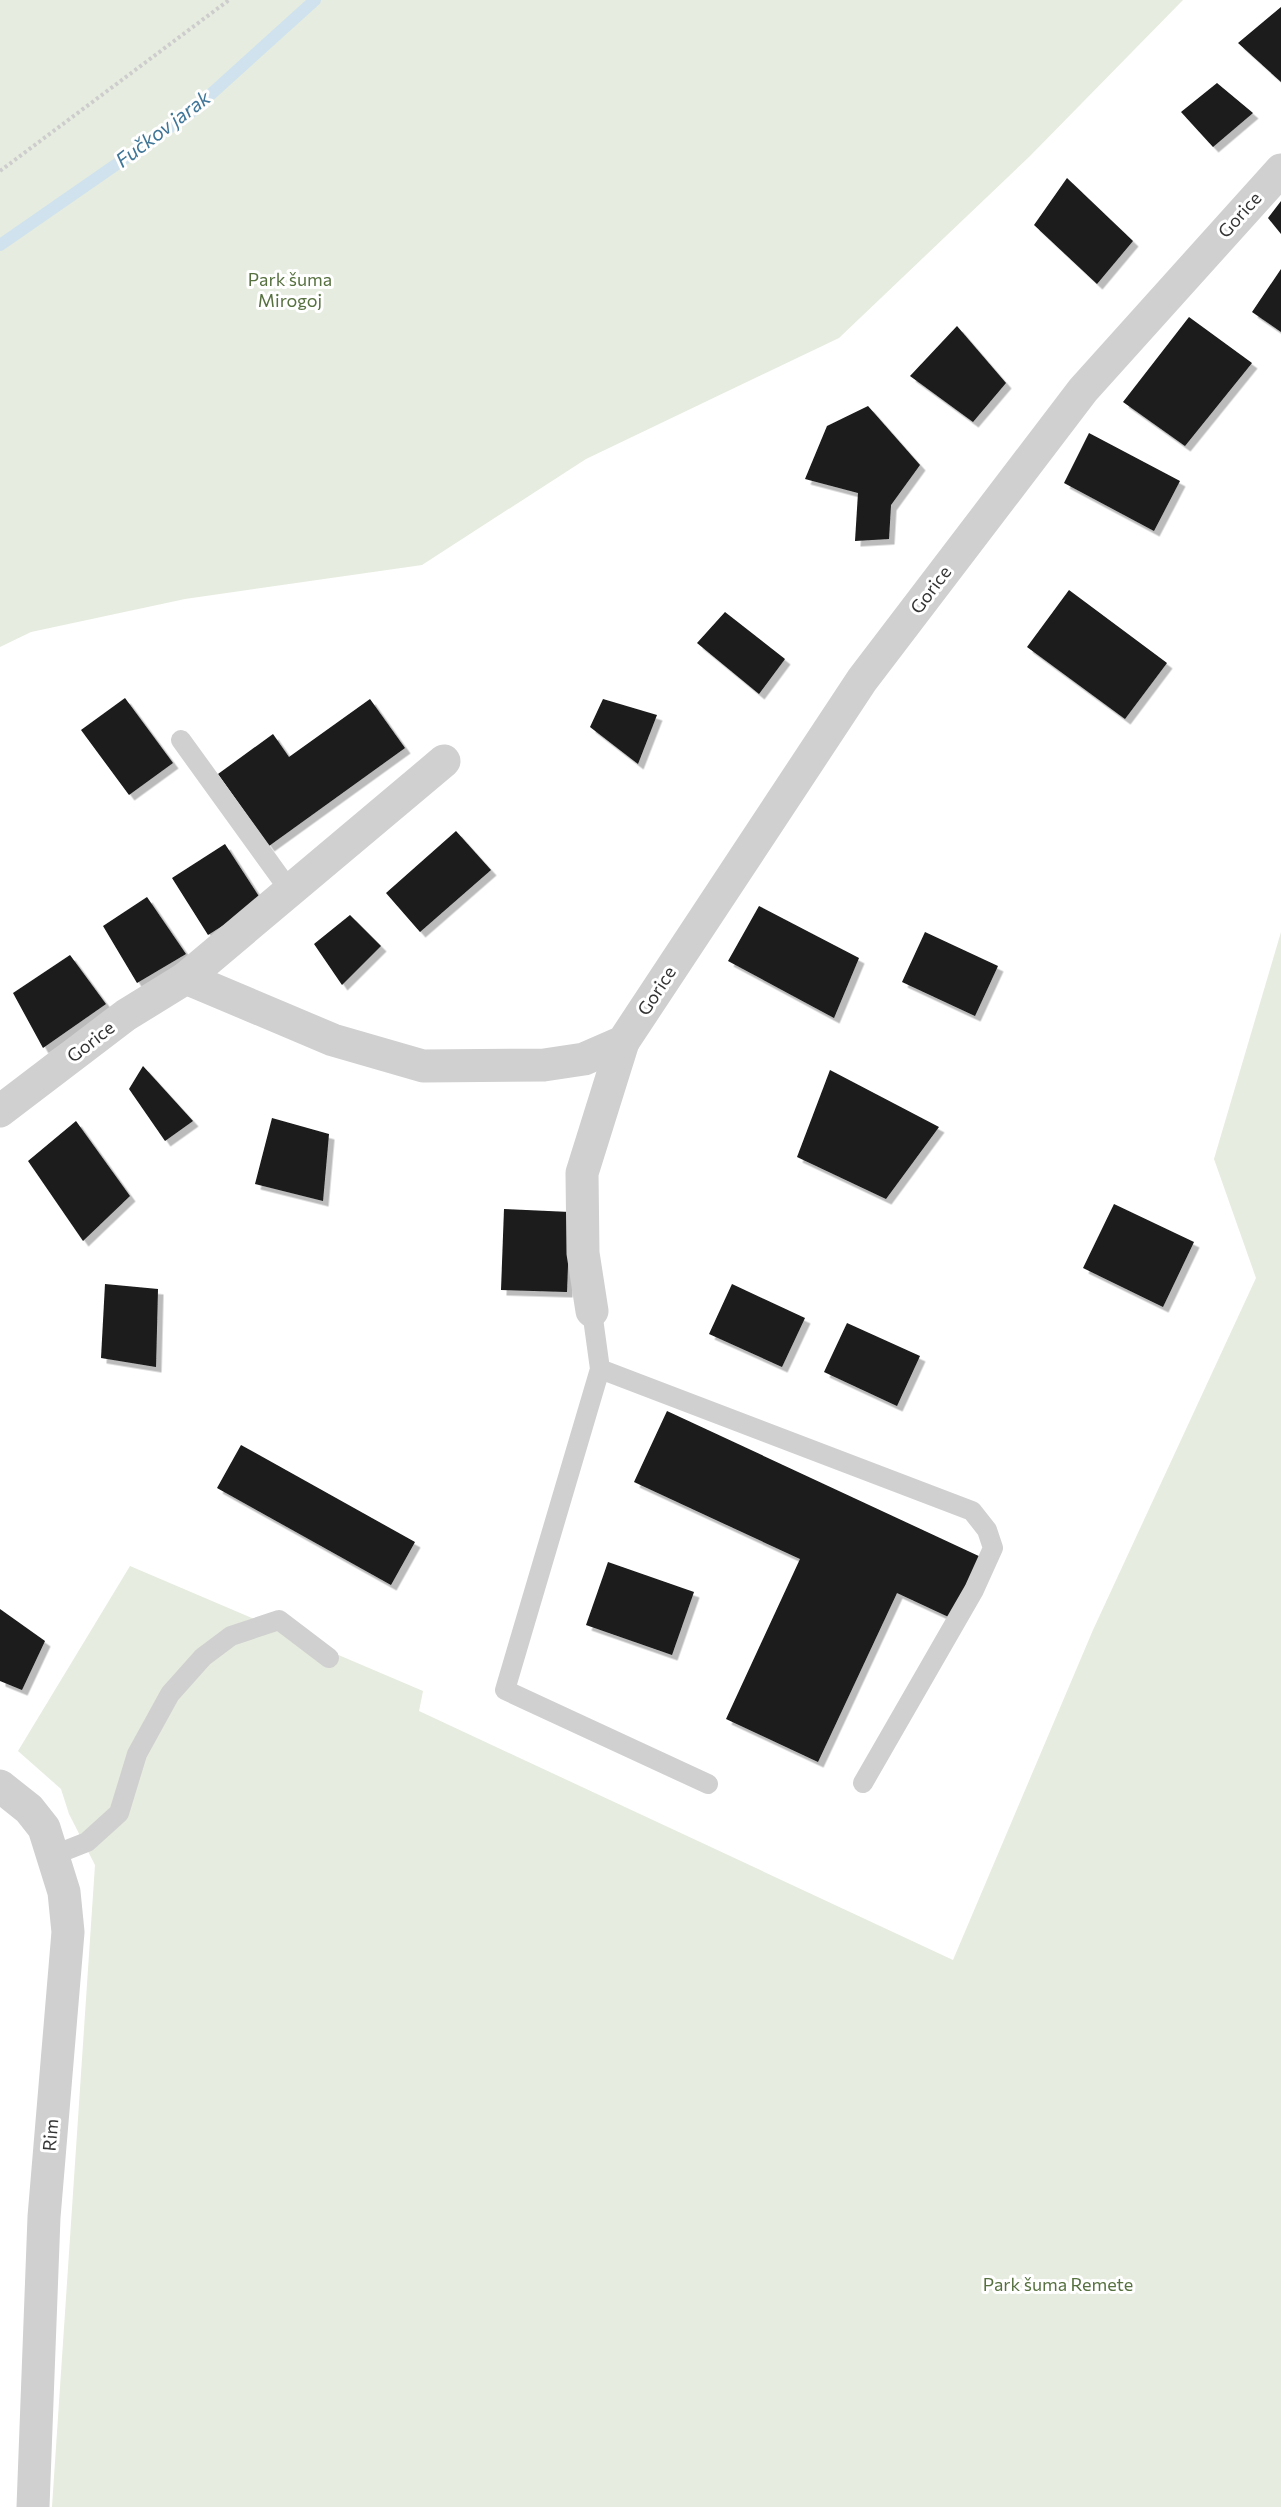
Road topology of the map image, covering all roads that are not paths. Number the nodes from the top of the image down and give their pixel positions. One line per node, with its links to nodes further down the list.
1 (1281, 170): 6 (street, Gorice)
2 (181, 740): 4 (lane)
3 (444, 761): 4 (street, Gorice)
4 (290, 891): 5 (street, Gorice)
5 (186, 978): 6 (street); 7 (street, Gorice)
6 (623, 1042): 8 (street, Gorice)
7 (0, 1112)
8 (592, 1311): 9 (lane)
9 (600, 1369): 11 (lane); 12 (lane)
10 (329, 1658): 14 (lane)
11 (863, 1783)
12 (708, 1784)
13 (0, 1786): 14 (street, Rim)
14 (54, 1855): 15 (street, Rim)
15 (33, 2507)

